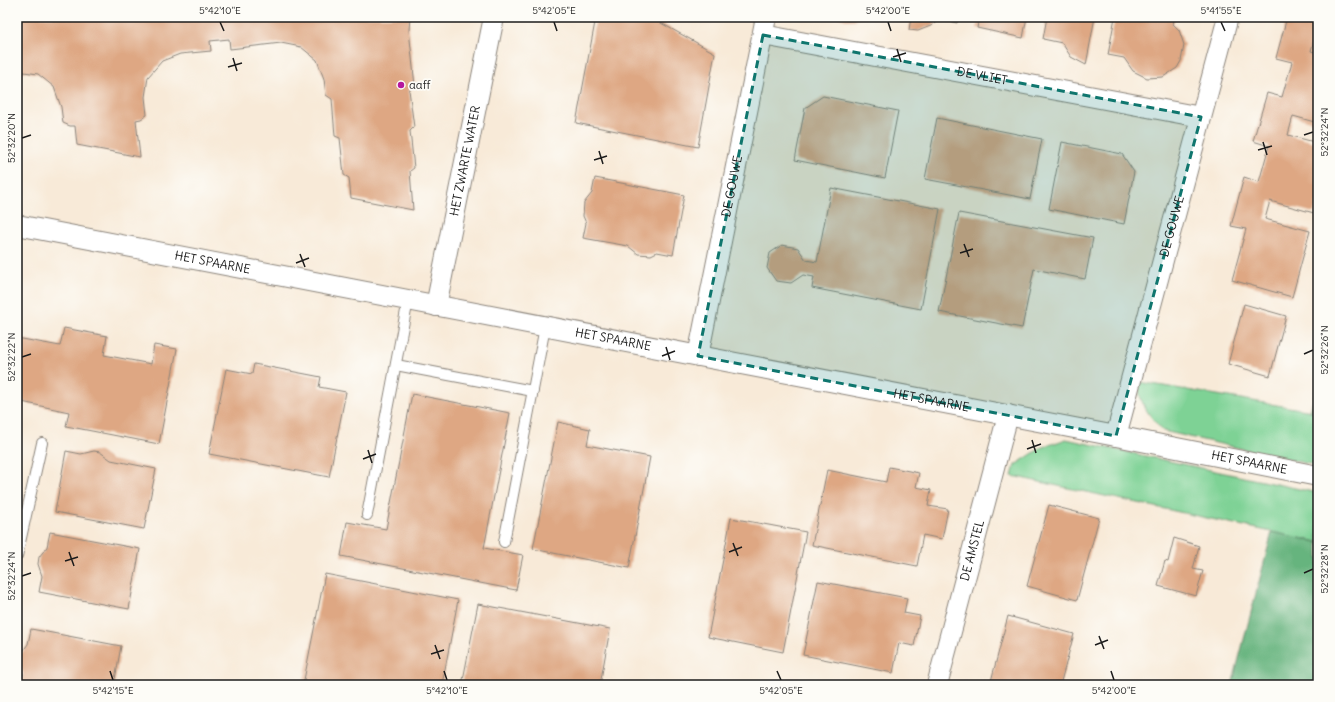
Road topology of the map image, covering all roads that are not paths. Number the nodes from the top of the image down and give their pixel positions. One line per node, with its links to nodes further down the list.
1 (494, 17): 7 (street, HET ZWARTE WATER)
2 (1228, 17): 4 (street, DE GOUWE)
3 (764, 26): 4 (street, DE VLIET); 9 (street, DE GOUWE)
4 (1201, 117): 13 (street, DE GOUWE)
5 (17, 225): 6 (street, HET SPAARNE)
6 (408, 300): 7 (street, HET SPAARNE); 10 (lane)
7 (436, 306): 8 (street, HET SPAARNE)
8 (545, 327): 9 (street, HET SPAARNE); 11 (lane)
9 (698, 356): 12 (street, HET SPAARNE)
10 (396, 365): 11 (lane); 16 (lane)
11 (533, 391): 17 (lane)
12 (1008, 415): 13 (street, HET SPAARNE); 19 (street, DE AMSTEL)
13 (1116, 436): 15 (street, HET SPAARNE)
14 (42, 443): 18 (lane)
15 (1318, 476)
16 (367, 515)
17 (504, 542)
18 (17, 556)
19 (937, 685)

